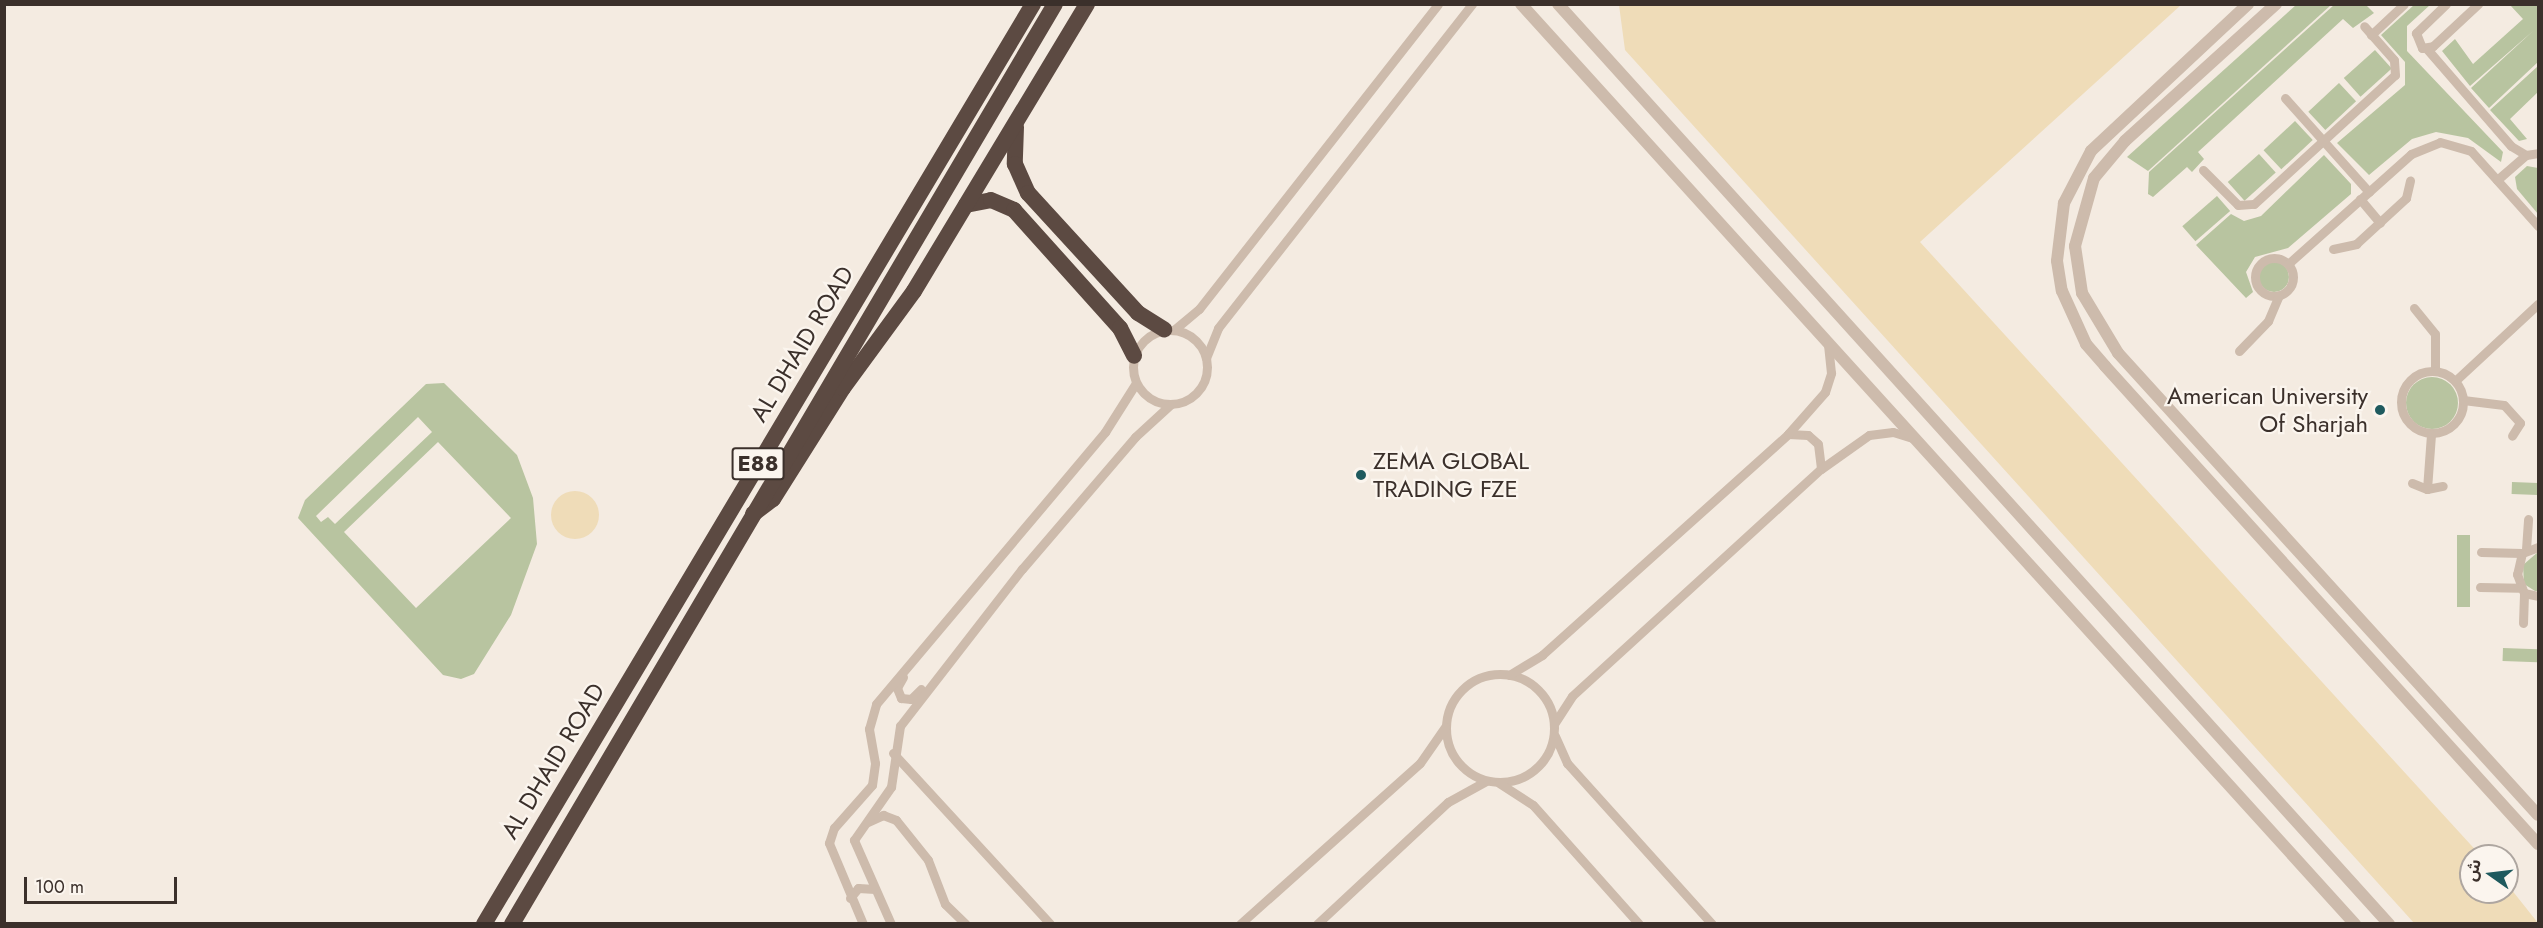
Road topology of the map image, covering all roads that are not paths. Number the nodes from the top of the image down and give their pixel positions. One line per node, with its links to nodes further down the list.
1 (1033, 4): 77 (highway, AL DHAID ROAD / E88)
2 (1055, 4): 53 (highway, AL DHAID ROAD / E88)
3 (1087, 4): 17 (highway)
4 (1438, 4): 35 (street)
5 (1472, 4): 39 (street)
6 (1521, 4): 36 (street)
7 (1558, 4): 88 (street)
8 (2248, 4): 66 (street)
9 (2276, 4): 65 (street)
10 (2404, 4): 14 (street)
11 (2446, 4): 15 (street)
12 (2478, 4): 15 (street)
13 (2364, 26): 14 (street)
14 (2371, 35): 18 (street)
15 (2427, 49): 21 (street)
16 (2285, 98): 18 (street)
17 (1017, 122): 27 (highway); 35 (highway)
18 (2323, 141): 22 (street); 25 (street)
19 (2538, 142): 20 (street)
20 (2538, 154): 21 (street)
21 (2526, 155): 24 (street)
22 (2203, 170)
23 (2410, 180): 28 (street)
24 (2497, 180): 25 (street); 29 (street)
25 (2368, 192): 26 (street)
26 (2360, 199): 28 (street); 31 (street)
27 (966, 205): 38 (highway); 53 (highway)
28 (2380, 222): 30 (street)
29 (2538, 226)
30 (2333, 249)
31 (2288, 264): 32 (street); 32 (street)
32 (2279, 295): 37 (street)
33 (2538, 304): 41 (street)
34 (2414, 308): 40 (street)
35 (1169, 329): 38 (street); 39 (street)
36 (1827, 342): 45 (street); 48 (street)
37 (2239, 351)
38 (1134, 356): 42 (street)
39 (1206, 358): 44 (street)
40 (2435, 371): 41 (street); 46 (street)
41 (2455, 381): 43 (street)
42 (1136, 383): 44 (street); 62 (street)
43 (2463, 400): 46 (street); 47 (street)
44 (1171, 404): 63 (street)
45 (1788, 434): 49 (street); 64 (street)
46 (2431, 434): 52 (street)
47 (2512, 436)
48 (1916, 439): 49 (street); 87 (street)
49 (1821, 469): 68 (street)
50 (2412, 483): 52 (street)
51 (2443, 486): 52 (street)
52 (2427, 489)
53 (749, 515): 78 (highway, AL DHAID ROAD / E88)
54 (2528, 519): 56 (street)
55 (2538, 547): 56 (street)
56 (2524, 551): 57 (street); 59 (street)
57 (2481, 552)
58 (2480, 587): 59 (street)
59 (2521, 590): 60 (street); 61 (street)
60 (2538, 596)
61 (2523, 623)
62 (918, 652): 63 (street); 76 (street)
63 (940, 674): 69 (street)
64 (1509, 675): 67 (street); 68 (street)
65 (2415, 679): 66 (street); 72 (street)
66 (2396, 687): 73 (street)
67 (1447, 725): 70 (street); 83 (street)
68 (1554, 728): 71 (street); 86 (street)
69 (893, 752): 74 (street); 82 (street)
70 (1485, 781): 71 (street); 84 (street)
71 (1497, 783): 85 (street)
72 (2538, 815)
73 (2538, 844)
74 (864, 867): 75 (street); 81 (street)
75 (875, 889): 76 (street); 80 (street)
76 (850, 898): 79 (street)
77 (484, 924)
78 (512, 924)
79 (862, 924)
80 (891, 924)
81 (966, 924)
82 (1050, 924)
83 (1240, 924)
84 (1317, 924)
85 (1640, 924)
86 (1712, 924)
87 (2355, 924)
88 (2389, 924)

